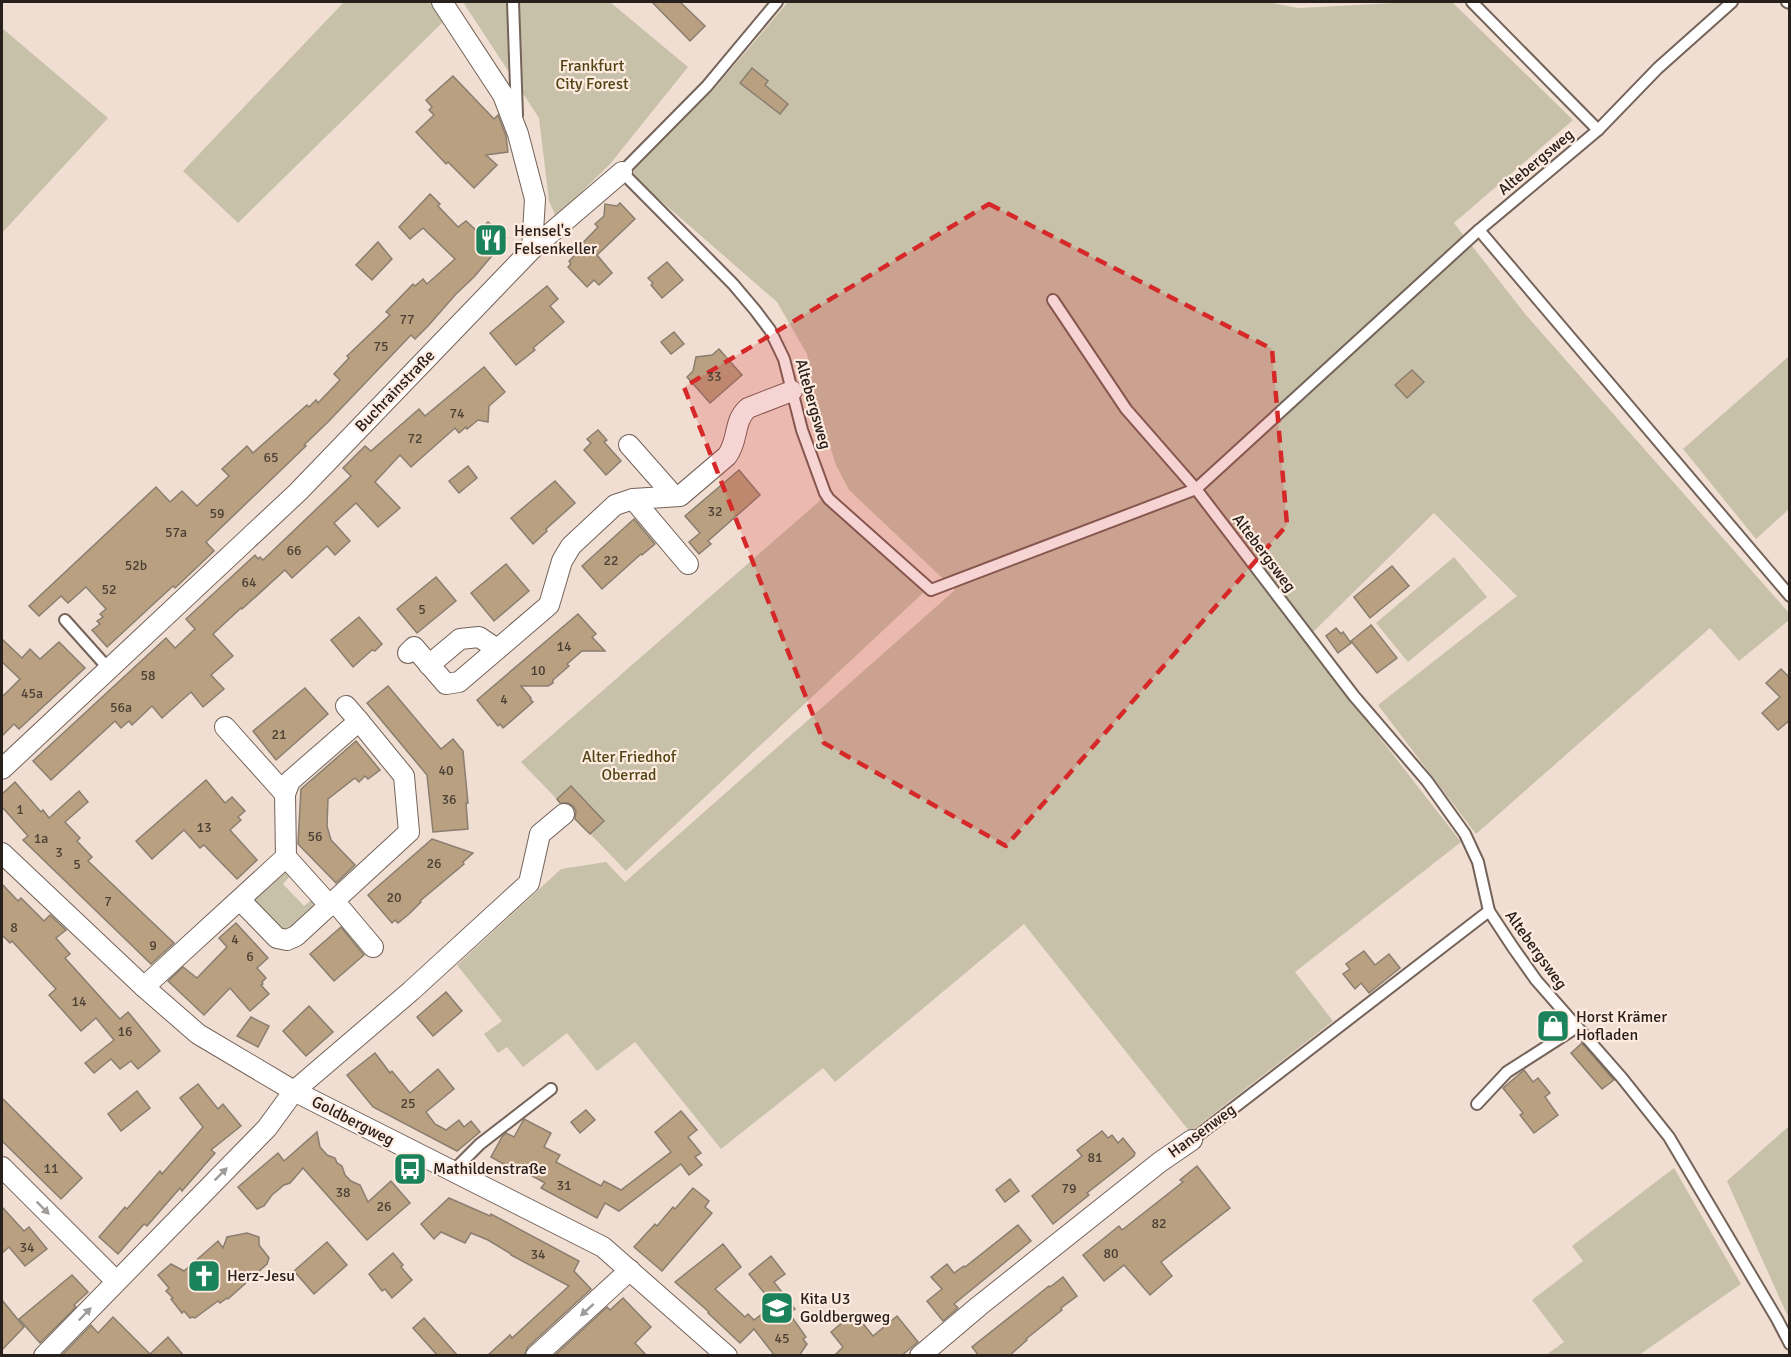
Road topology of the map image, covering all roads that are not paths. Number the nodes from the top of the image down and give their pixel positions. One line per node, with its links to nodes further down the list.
1 (442, 2): 7 (street)
2 (513, 2): 7 (lane)
3 (777, 2): 8 (lane, Buchrainstraße)
4 (1472, 2): 6 (lane)
5 (1732, 2): 6 (lane, Altebergsweg)
6 (1598, 130): 9 (lane, Altebergsweg)
7 (518, 134): 10 (street)
8 (622, 172): 10 (street, Buchrainstraße); 12 (lane, Altebergsweg)
9 (1479, 230): 14 (lane, Altebergsweg); 18 (lane)
10 (532, 249): 23 (street, Buchrainstraße)
11 (1053, 300): 14 (lane)
12 (792, 391): 14 (lane, Altebergsweg); 15 (street)
13 (629, 446): 15 (street)
14 (1196, 489): 32 (lane, Altebergsweg)
15 (674, 496): 16 (street)
16 (633, 499): 17 (street); 20 (street)
17 (688, 564)
18 (1790, 596)
19 (65, 620): 23 (lane)
20 (497, 649): 22 (street); 22 (street)
21 (408, 653): 22 (street)
22 (429, 665)
23 (108, 668): 25 (street, Buchrainstraße)
24 (225, 727): 26 (street)
25 (2, 769)
26 (285, 794): 29 (street); 31 (street)
27 (564, 814): 37 (street)
28 (2, 853): 34 (street, Goldbergweg)
29 (285, 857): 30 (street); 31 (street)
30 (240, 900): 31 (street); 34 (street)
31 (332, 904): 33 (street)
32 (1490, 911): 35 (lane, Altebergsweg); 39 (lane, Hansenweg)
33 (373, 947)
34 (144, 987): 37 (street, Goldbergweg)
35 (1577, 1027): 38 (lane); 44 (lane, Altebergsweg)
36 (551, 1089): 40 (lane)
37 (294, 1091): 40 (street, Goldbergweg); 43 (street, one-way to 37)
38 (1477, 1104)
39 (1192, 1140): 48 (street, Hansenweg)
40 (453, 1171): 42 (street, Goldbergweg)
41 (5, 1176): 43 (street, one-way to 43)
42 (630, 1270): 46 (street, one-way to 46); 47 (street, Goldbergweg)
43 (116, 1281): 45 (street, one-way to 43)
44 (1790, 1344)
45 (44, 1356)
46 (536, 1356)
47 (727, 1356)
48 (920, 1356)

